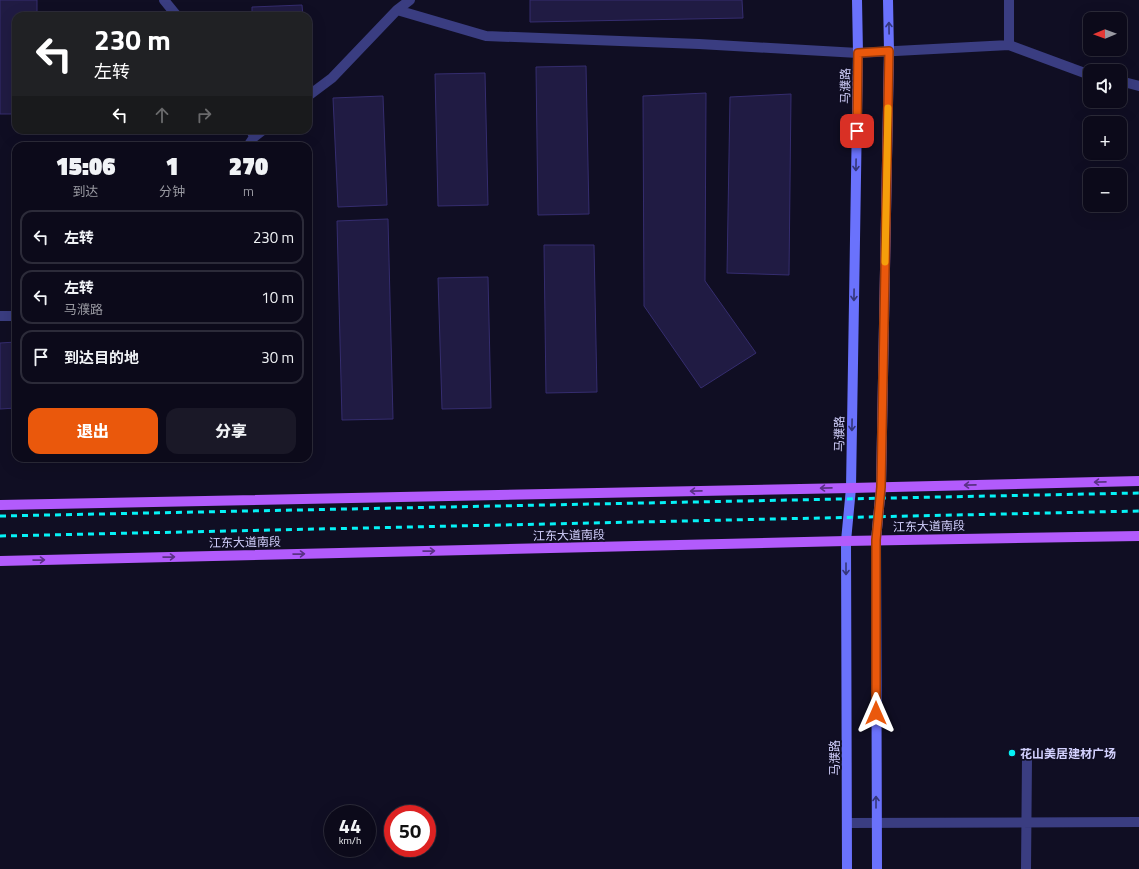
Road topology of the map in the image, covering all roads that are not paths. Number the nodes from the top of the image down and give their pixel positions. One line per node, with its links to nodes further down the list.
1 (164, 0): 7 (street)
2 (410, 0): 6 (street)
3 (857, 0): 10 (main road, 马濮路)
4 (888, 0): 9 (main road, one-way to 4)
5 (1009, 0): 8 (street)
6 (397, 10): 10 (street); 14 (street)
7 (174, 12)
8 (1009, 45): 9 (street); 11 (street)
9 (889, 51): 10 (street); 18 (main road)
10 (858, 53): 19 (main road, 马濮路, one-way to 19)
11 (1083, 72)
12 (1127, 83): 13 (street)
13 (1139, 86)
14 (312, 93)
15 (0, 316): 16 (street)
16 (12, 316)
17 (1139, 481): 18 (main road, one-way to 18)
18 (881, 487): 19 (main road); 22 (main road)
19 (851, 488): 20 (main road, one-way to 20); 23 (main road, 马濮路)
20 (0, 505)
21 (1139, 536): 22 (main road, 江东大道南段)
22 (876, 540): 23 (main road, 江东大道南段); 29 (main road, one-way to 22)
23 (846, 541): 24 (main road, 江东大道南段, one-way to 23); 27 (main road, 马濮路, one-way to 27)
24 (0, 561)
25 (1026, 759): 28 (street)
26 (1139, 822): 28 (street)
27 (847, 823): 29 (street); 30 (main road, 马濮路)
28 (1026, 823): 29 (street); 32 (street)
29 (876, 824): 31 (main road)
30 (847, 869)
31 (877, 869)
32 (1026, 869)

